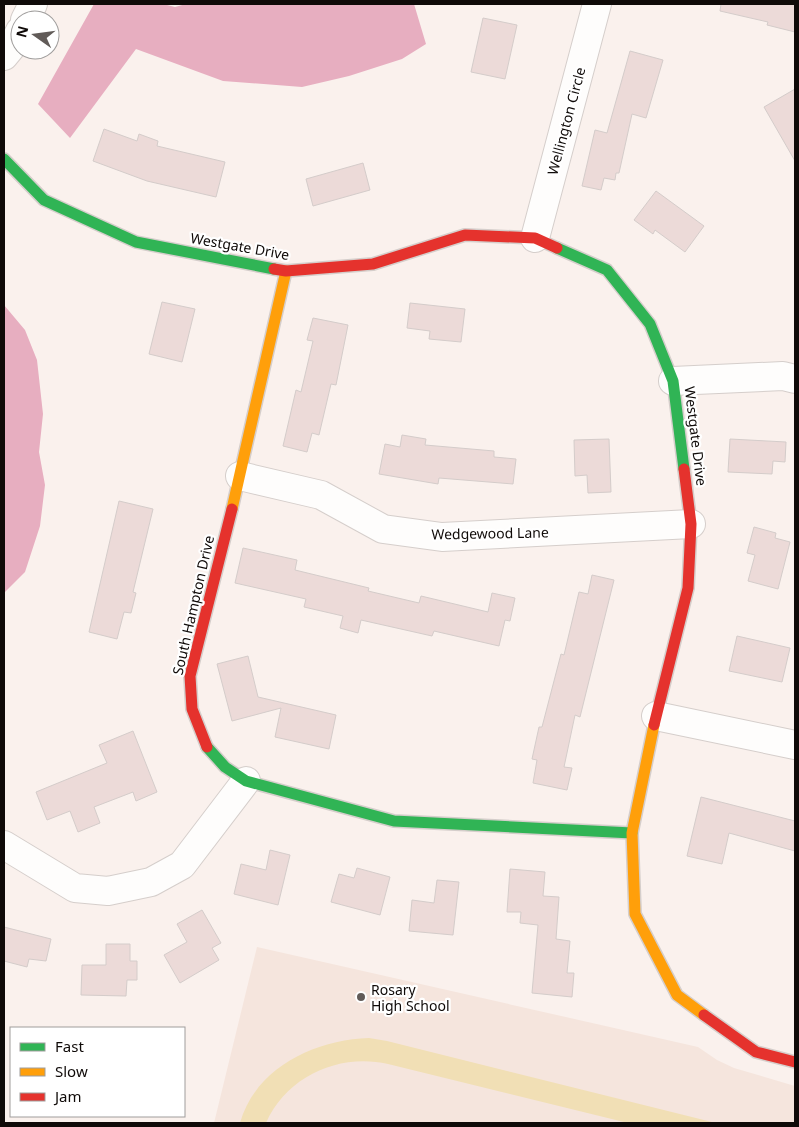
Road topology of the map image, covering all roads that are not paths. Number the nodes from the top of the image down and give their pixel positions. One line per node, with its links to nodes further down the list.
1 (597, 4): 3 (street, Wellington Circle)
2 (4, 159): 4 (street, Westgate Drive)
3 (535, 238): 4 (street, Westgate Drive); 6 (street, Westgate Drive)
4 (286, 271): 7 (street, South Hampton Drive)
5 (795, 379): 6 (street)
6 (674, 381): 8 (street, Westgate Drive)
7 (240, 476): 8 (street, Wedgewood Lane); 11 (street, South Hampton Drive)
8 (691, 524): 9 (street, Westgate Drive)
9 (656, 716): 10 (street); 12 (street, Westgate Drive)
10 (795, 745)
11 (246, 781): 12 (street, South Hampton Drive); 13 (street)
12 (632, 833): 14 (street, Westgate Drive)
13 (4, 845)
14 (795, 1062)

